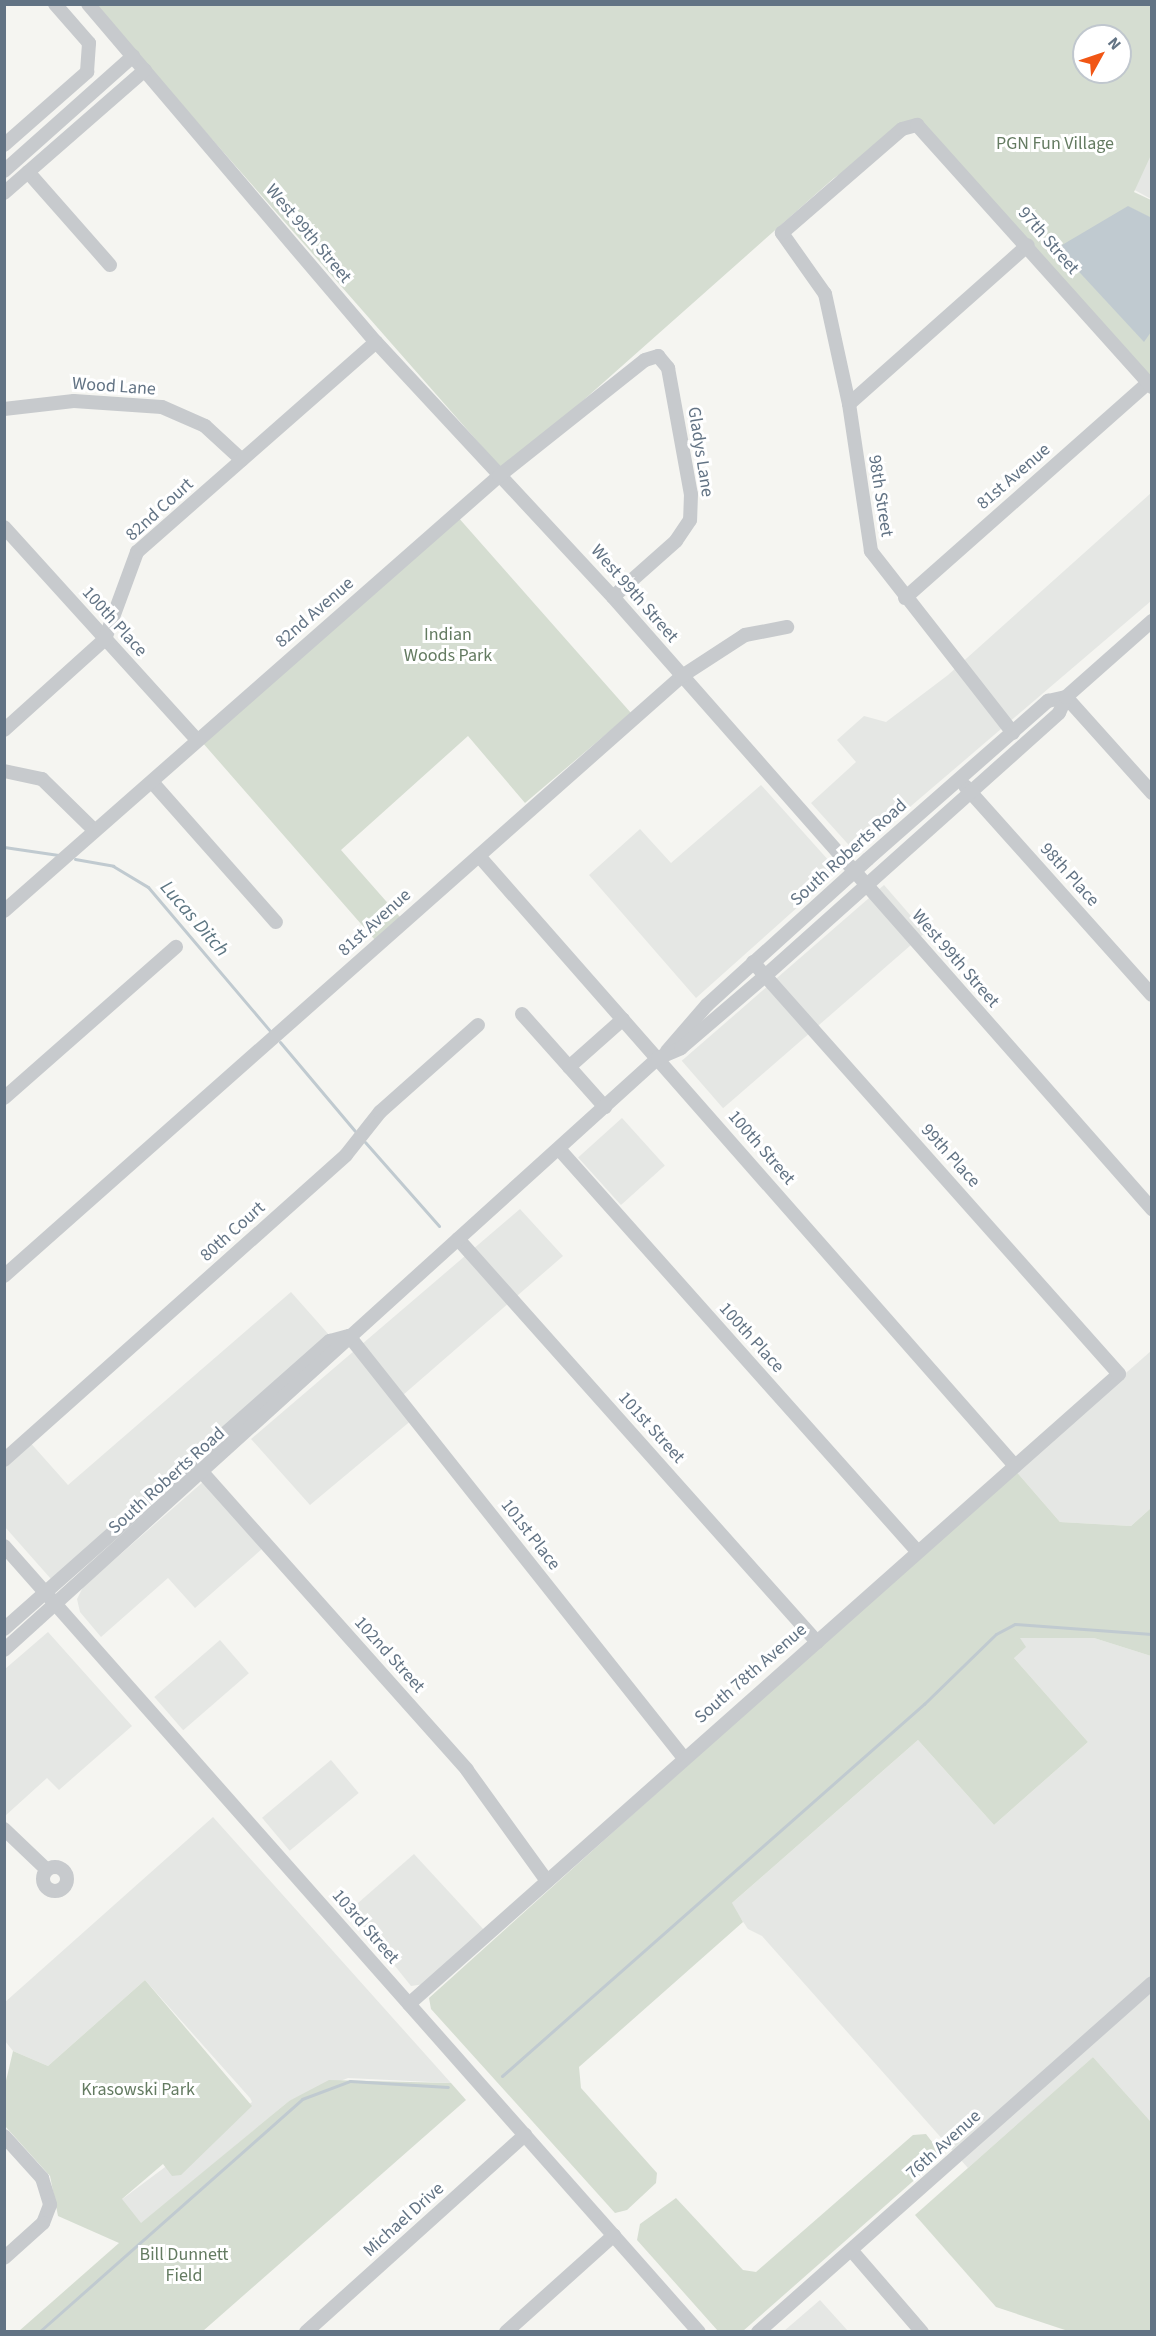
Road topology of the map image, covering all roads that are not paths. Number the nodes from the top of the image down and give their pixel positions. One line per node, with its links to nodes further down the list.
1 (55, 4): 5 (street)
2 (88, 4): 3 (street, West 99th Street)
3 (133, 56): 4 (street, West 99th Street); 6 (street)
4 (145, 70): 9 (street); 14 (street, West 99th Street)
5 (55, 100): 6 (street); 7 (street)
6 (68, 115): 8 (street)
7 (4, 145)
8 (4, 171)
9 (28, 172): 10 (street); 13 (street)
10 (4, 193)
11 (782, 233): 12 (street, 97th Street); 17 (street, 98th Street)
12 (1028, 245): 16 (street, 97th Street); 17 (street)
13 (110, 265)
14 (376, 342): 19 (street, 82nd Court); 20 (street, West 99th Street)
15 (658, 356): 20 (street, 82nd Avenue); 23 (street, Gladys Lane)
16 (1150, 385): 24 (street, 81st Avenue)
17 (849, 404): 24 (street, 98th Street)
18 (4, 409): 19 (street, Wood Lane)
19 (242, 460): 27 (street, 82nd Court)
20 (499, 476): 23 (street, West 99th Street); 32 (street, 82nd Avenue)
21 (4, 527): 22 (street, 100th Place)
22 (9, 543): 27 (street, 100th Place)
23 (613, 597): 28 (street, West 99th Street)
24 (904, 598): 31 (street, 98th Street)
25 (1152, 621): 29 (street, South Roberts Road)
26 (787, 627): 28 (street, 81st Avenue)
27 (105, 639): 30 (street, 82nd Court); 32 (street, 100th Place)
28 (682, 675): 39 (street, 81st Avenue); 40 (street, West 99th Street)
29 (1066, 697): 31 (street, South Roberts Road); 36 (street, South Roberts Road); 37 (street)
30 (4, 730)
31 (1013, 733): 34 (street, South Roberts Road)
32 (197, 740): 35 (street, 82nd Avenue)
33 (4, 771): 38 (street)
34 (960, 780): 36 (street, 98th Place); 40 (street, South Roberts Road)
35 (152, 782): 38 (street, 82nd Avenue); 43 (street)
36 (971, 792): 41 (street, South Roberts Road); 47 (street, 98th Place)
37 (1152, 793)
38 (95, 831): 42 (street, 82nd Avenue)
39 (478, 856): 49 (street, 100th Street); 58 (street, 81st Avenue)
40 (855, 871): 41 (street, West 99th Street); 45 (street, South Roberts Road)
41 (867, 884): 46 (street, South Roberts Road); 56 (street, West 99th Street)
42 (4, 911)
43 (276, 922)
44 (176, 947): 53 (street)
45 (753, 962): 46 (street, 99th Place); 51 (street, South Roberts Road)
46 (765, 976): 51 (street, South Roberts Road); 60 (street, 99th Place)
47 (1152, 995)
48 (522, 1014): 52 (street)
49 (623, 1019): 51 (street, 100th Street); 52 (street)
50 (478, 1025): 61 (street, 80th Court)
51 (663, 1055): 54 (street, South Roberts Road); 63 (street, 100th Street)
52 (569, 1067): 54 (street)
53 (4, 1098)
54 (605, 1107): 55 (street, South Roberts Road)
55 (559, 1149): 57 (street, South Roberts Road); 66 (street, 100th Place)
56 (1152, 1209)
57 (458, 1239): 59 (street, South Roberts Road); 70 (street, 101st Street)
58 (4, 1276)
59 (349, 1336): 62 (street, South Roberts Road); 64 (street, South Roberts Road); 72 (street, 101st Place)
60 (1119, 1374): 63 (street, South 78th Avenue)
61 (4, 1460)
62 (193, 1462): 64 (street, 102nd Street); 67 (street, South Roberts Road)
63 (1015, 1467): 66 (street, South 78th Avenue)
64 (203, 1473): 68 (street, South Roberts Road); 75 (street, 102nd Street)
65 (4, 1546): 67 (street, 103rd Street)
66 (917, 1551): 70 (street, South 78th Avenue)
67 (45, 1592): 68 (street, 103rd Street); 69 (street, South Roberts Road)
68 (56, 1605): 71 (street, South Roberts Road); 77 (street, 103rd Street)
69 (4, 1629)
70 (817, 1642): 72 (street, South 78th Avenue)
71 (4, 1650)
72 (683, 1757): 75 (street, South 78th Avenue)
73 (4, 1829): 74 (street)
74 (46, 1869)
75 (547, 1881): 77 (street, South 78th Avenue)
76 (1152, 1983): 81 (street, 76th Avenue)
77 (409, 2004): 78 (street, 103rd Street)
78 (525, 2135): 80 (street, 103rd Street); 83 (street, Michael Drive)
79 (4, 2136): 82 (street)
80 (614, 2235): 84 (street); 85 (street, 103rd Street)
81 (852, 2251): 86 (street, 76th Avenue); 87 (street)
82 (4, 2258)
83 (306, 2331)
84 (506, 2331)
85 (699, 2331)
86 (758, 2331)
87 (922, 2331)

